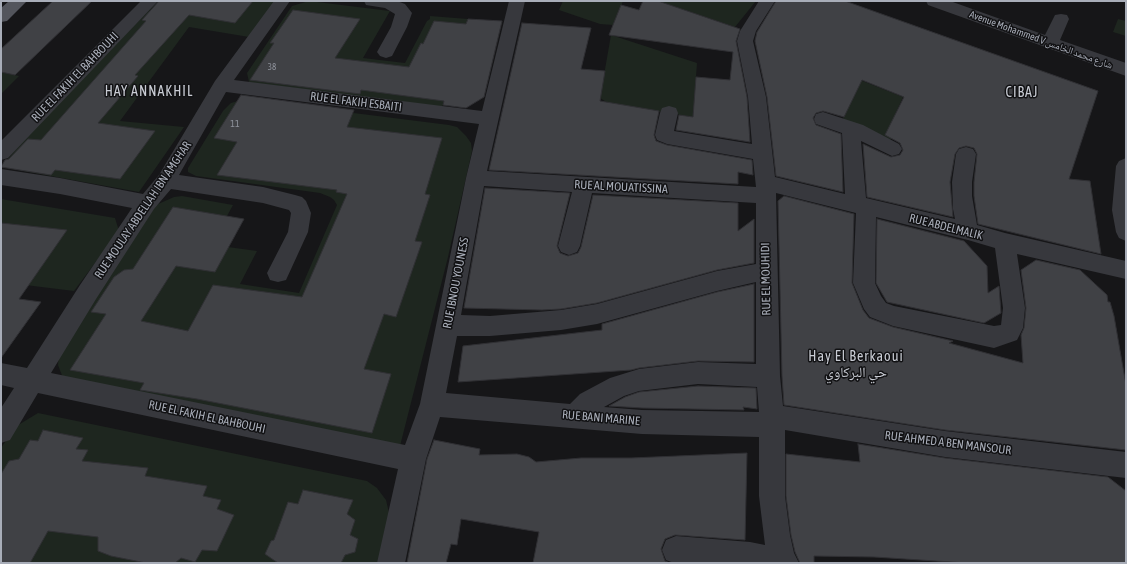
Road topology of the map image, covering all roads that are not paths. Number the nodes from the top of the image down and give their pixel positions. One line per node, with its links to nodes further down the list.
1 (19, 1): 8 (main road)
2 (150, 1): 19 (street, RUE EL FAKIH EL BAHBOUHI)
3 (282, 1): 13 (street, RUE MOULAY ABDELLAH IBN AMGHAR)
4 (372, 1): 11 (street)
5 (517, 1): 15 (street, RUE IBNOU YOUNESS)
6 (767, 1): 20 (street, RUE EL MOUHIDI)
7 (941, 2): 10 (street, Avenue Mohammed V شارع محمد الخامس)
8 (1, 17)
9 (1061, 19): 10 (street)
10 (1050, 43): 12 (street, Avenue Mohammed V شارع محمد الخامس)
11 (386, 52)
12 (1126, 70)
13 (222, 85): 15 (street, RUE EL FAKIH ESBAITI); 25 (street, RUE MOULAY ABDELLAH IBN AMGHAR)
14 (669, 113): 20 (street)
15 (490, 119): 24 (street, RUE IBNOU YOUNESS)
16 (823, 119): 17 (street)
17 (852, 132): 18 (street); 29 (street)
18 (892, 149)
19 (1, 153)
20 (762, 153): 27 (street, RUE EL MOUHIDI)
21 (966, 154): 30 (street)
22 (1126, 166): 31 (street)
23 (1, 177): 28 (street)
24 (476, 178): 26 (street, RUE AL MOUATISSINA); 37 (street, RUE IBNOU YOUNESS)
25 (166, 181): 28 (street, RUE MOULAY ABDELLAH IBN AMGHAR); 36 (street)
26 (584, 185): 27 (street, RUE AL MOUATISSINA); 33 (street)
27 (766, 189): 29 (street, RUE ABDELMALIK); 35 (street, RUE EL MOUHIDI)
28 (148, 203): 40 (street, RUE MOULAY ABDELLAH IBN AMGHAR)
29 (861, 206): 30 (street, RUE ABDELMALIK); 32 (street)
30 (968, 231): 32 (street, RUE ABDELMALIK)
31 (1126, 232)
32 (1005, 242): 34 (street, RUE ABDELMALIK)
33 (569, 246)
34 (1126, 270)
35 (766, 271): 37 (street); 39 (street, RUE EL MOUHIDI)
36 (278, 273)
37 (448, 325): 41 (street, RUE IBNOU YOUNESS)
38 (1, 374): 40 (street, RUE EL FAKIH EL BAHBOUHI)
39 (768, 376): 42 (street); 43 (street, RUE EL MOUHIDI)
40 (32, 381): 44 (street, RUE MOULAY ABDELLAH IBN AMGHAR); 45 (street, RUE EL FAKIH EL BAHBOUHI)
41 (432, 404): 42 (street, RUE BANI MARINE); 45 (street, RUE IBNOU YOUNESS)
42 (576, 415): 43 (street, RUE BANI MARINE)
43 (771, 421): 46 (street, RUE AHMED A BEN MANSOUR); 49 (street, RUE EL MOUHIDI)
44 (1, 431)
45 (413, 459): 48 (street, RUE IBNOU YOUNESS)
46 (1126, 465)
47 (676, 550): 49 (street)
48 (391, 563)
49 (784, 563)

